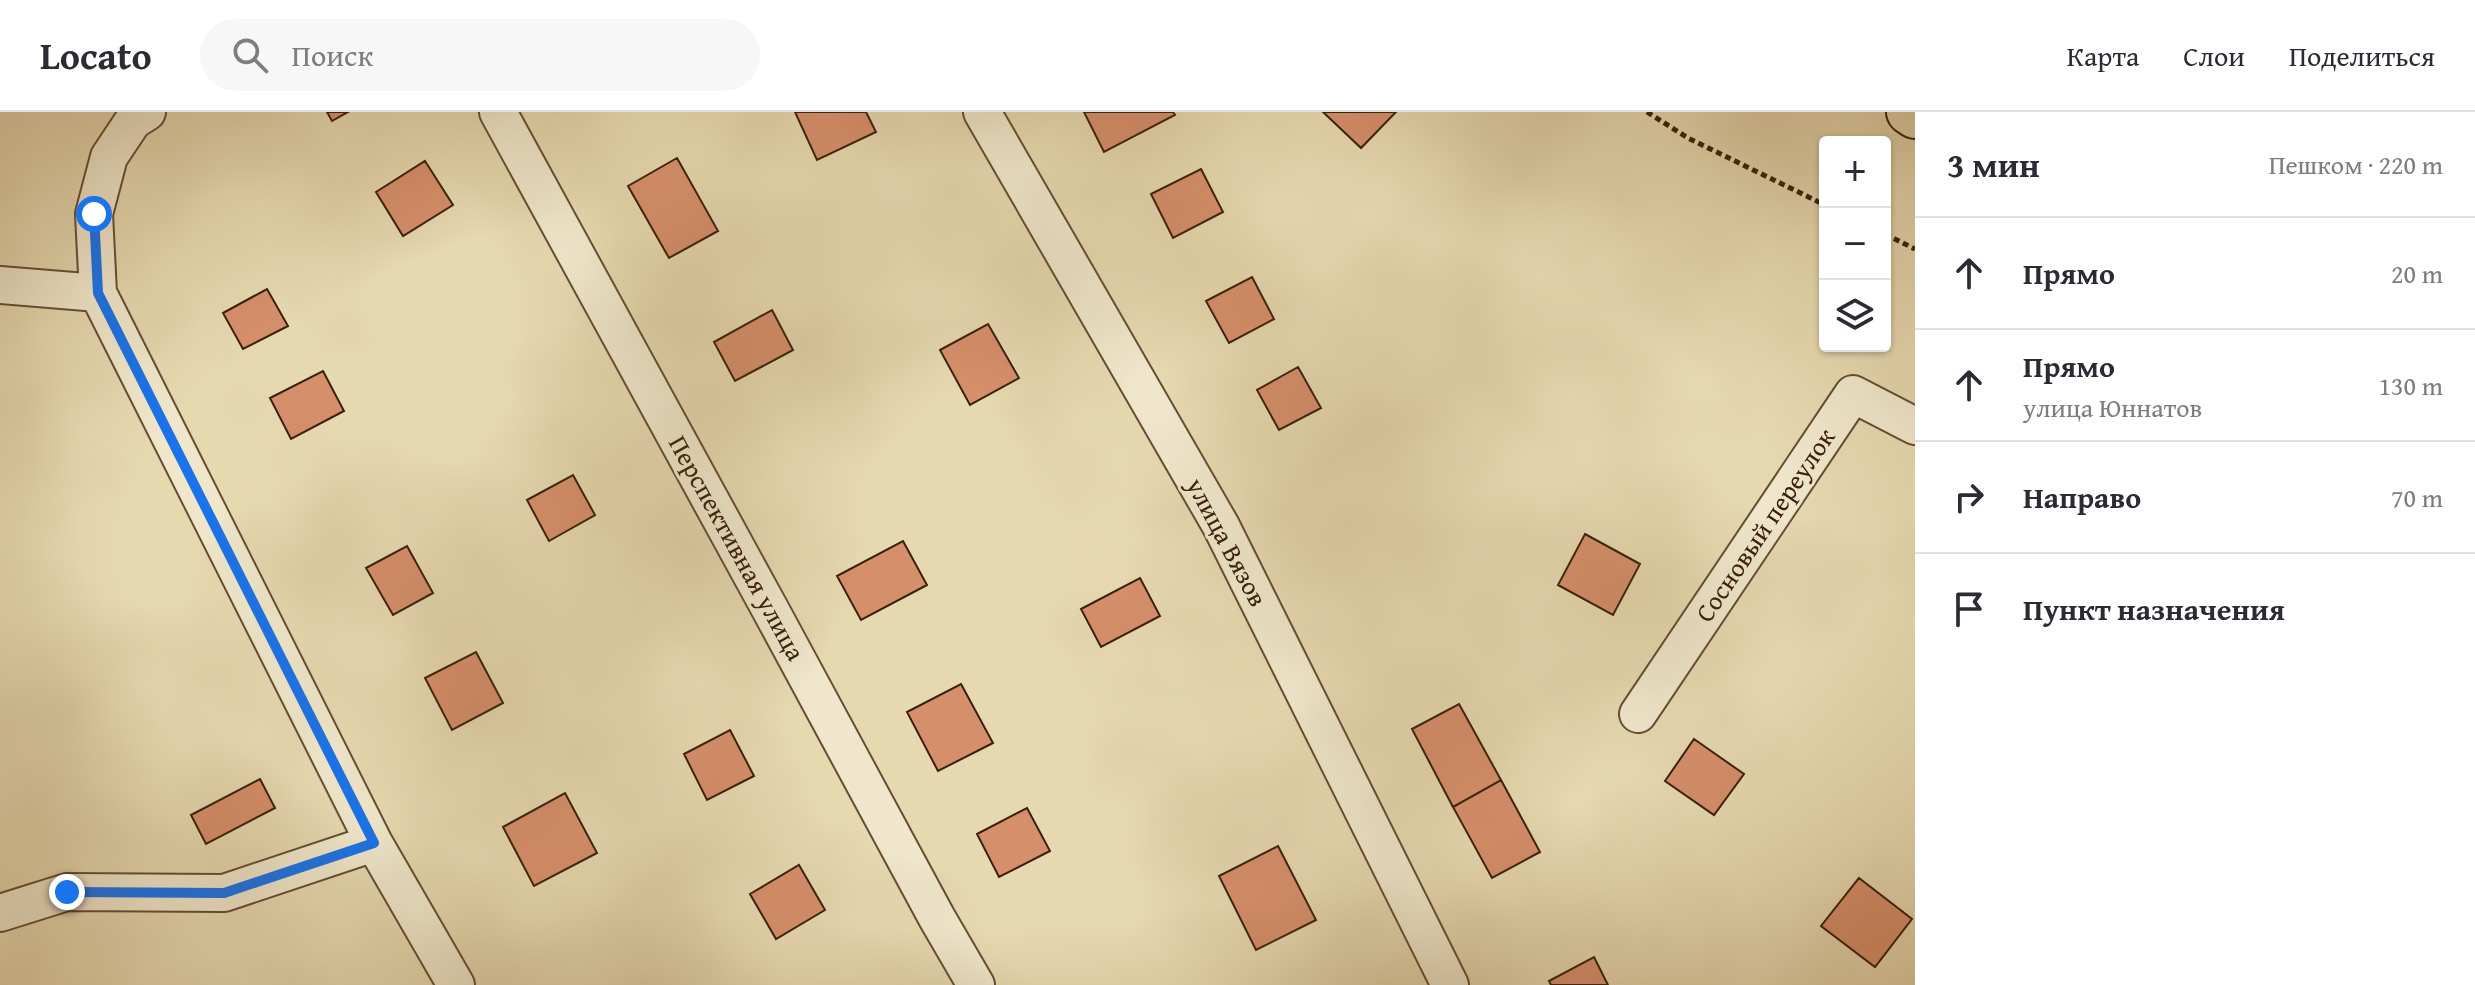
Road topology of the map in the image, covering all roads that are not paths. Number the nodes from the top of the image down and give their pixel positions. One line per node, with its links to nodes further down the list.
1 (147, 112): 7 (street)
2 (498, 112): 13 (street, Перспективная улица)
3 (982, 112): 14 (street, улица Вязов)
4 (1909, 112): 5 (highway)
5 (1915, 116)
6 (0, 285): 7 (street)
7 (98, 293): 10 (street)
8 (1915, 426): 9 (street, Сосновый переулок)
9 (1638, 714)
10 (374, 843): 11 (street); 12 (street)
11 (0, 913)
12 (456, 985)
13 (976, 985)
14 (1450, 985)

